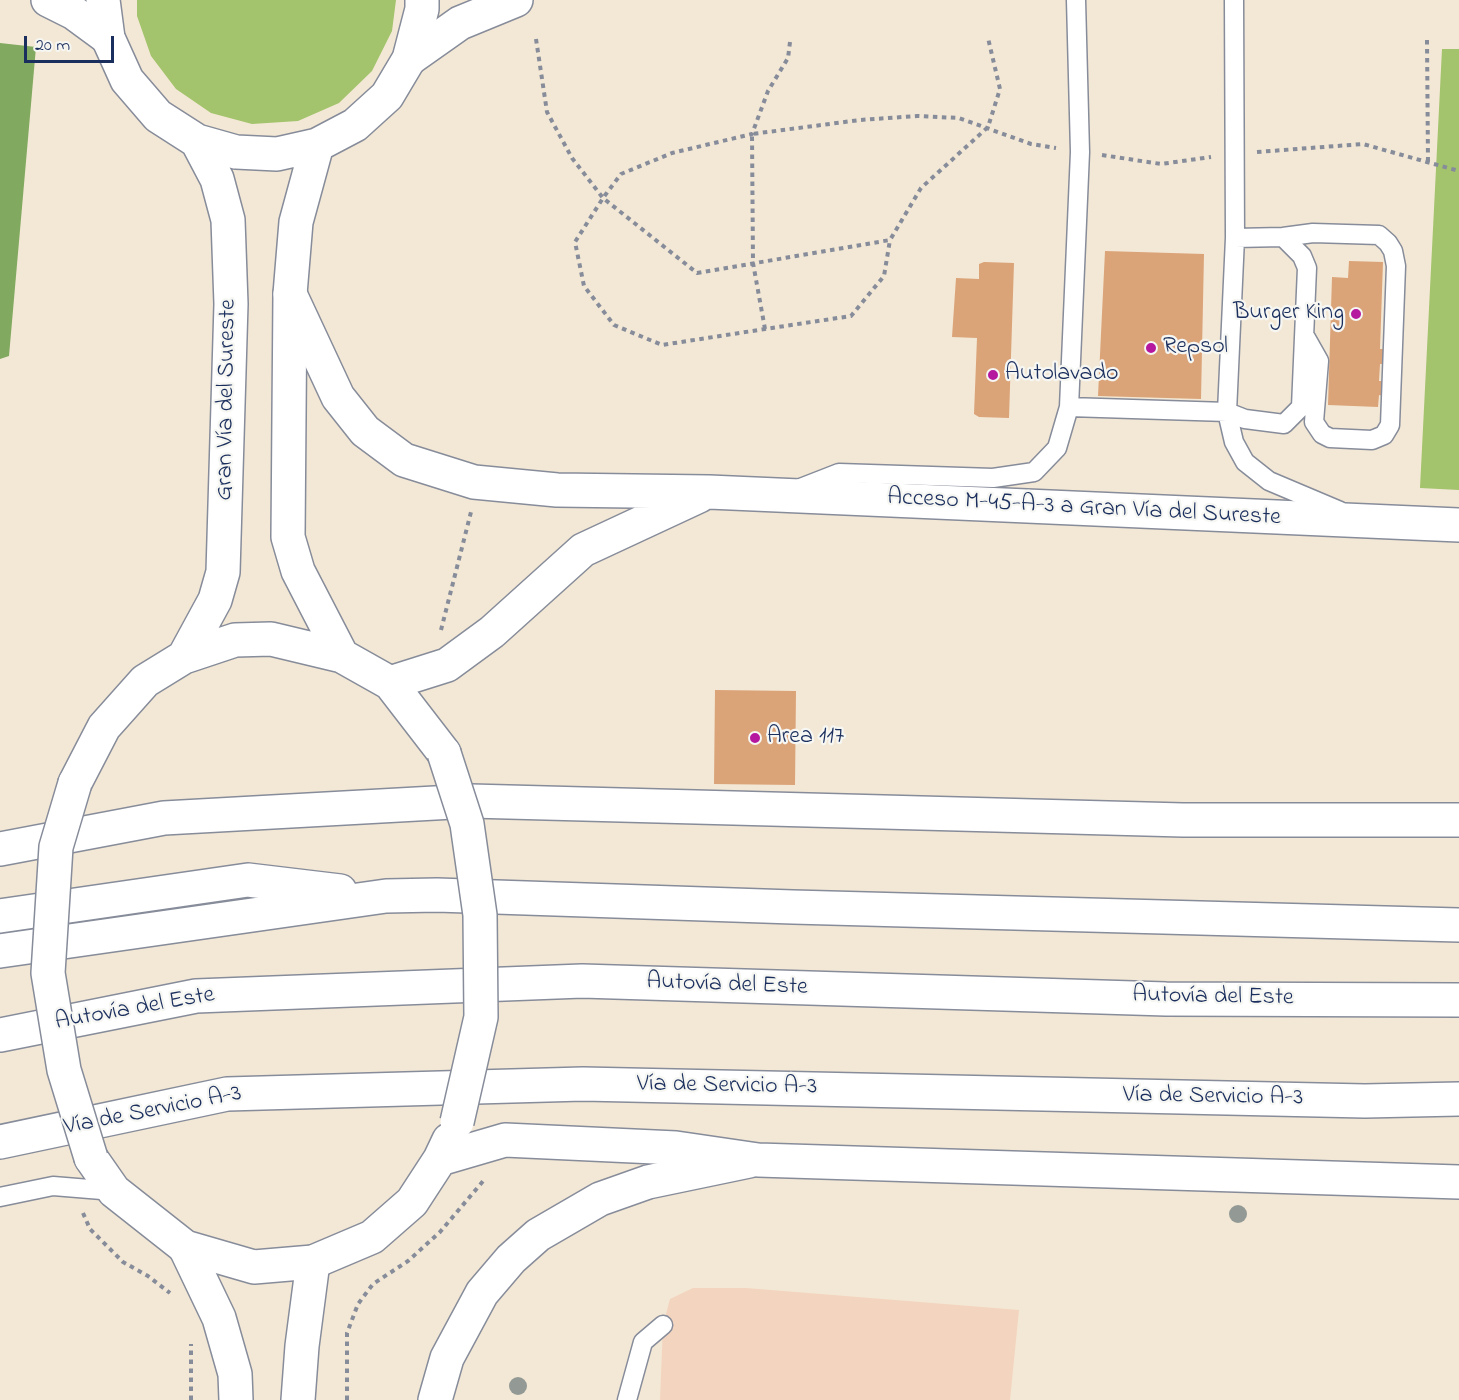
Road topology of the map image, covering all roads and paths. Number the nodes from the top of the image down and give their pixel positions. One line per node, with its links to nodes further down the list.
1 (48, 0): 7 (main road)
2 (103, 0): 7 (main road)
3 (422, 0): 12 (main road)
4 (516, 0): 12 (main road)
5 (1076, 0): 17 (lane)
6 (1234, 0): 18 (lane)
7 (108, 38): 15 (main road)
8 (988, 38): 13 (path)
9 (536, 39): 21 (path)
10 (1427, 40): 19 (path)
11 (790, 42): 14 (path)
12 (409, 59): 16 (main road)
13 (988, 127): 14 (path); 17 (path); 24 (path)
14 (752, 134): 21 (path); 25 (path)
15 (197, 141): 16 (main road); 38 (main road, Gran Vía del Sureste)
16 (317, 145): 26 (main road)
17 (1080, 152): 18 (path); 29 (lane)
18 (1235, 154): 19 (path); 23 (lane)
19 (1428, 162): 20 (path)
20 (1459, 171)
21 (603, 198): 25 (path); 27 (path)
22 (1283, 237): 23 (lane); 28 (lane); 28 (lane)
23 (1235, 238): 30 (lane)
24 (890, 240): 25 (path); 27 (path)
25 (753, 263): 27 (path)
26 (290, 294): 31 (main road, Acceso M-45-A-3 a Gran Vía del Sureste); 37 (main road)
27 (765, 329)
28 (1306, 338): 30 (lane)
29 (1069, 408): 30 (lane); 32 (lane)
30 (1227, 412): 34 (lane)
31 (709, 492): 32 (main road, Acceso M-45-A-3 a Gran Vía del Sureste); 39 (main road)
32 (783, 495): 34 (main road, Acceso M-45-A-3 a Gran Vía del Sureste)
33 (472, 508): 36 (path)
34 (1364, 521): 35 (main road, Acceso M-45-A-3 a Gran Vía del Sureste)
35 (1459, 525)
36 (439, 639)
37 (342, 656): 38 (main road); 39 (main road)
38 (183, 657): 55 (main road, bridge)
39 (390, 683): 51 (main road, bridge)
40 (1459, 820): 41 (main road)
41 (0, 849)
42 (386, 896): 43 (main road); 44 (main road); 45 (main road)
43 (0, 916)
44 (1459, 925)
45 (0, 951)
46 (1459, 1000): 47 (main road, Autovía del Este)
47 (0, 1035)
48 (1459, 1099): 49 (main road, Vía de Servicio A-3)
49 (0, 1142)
50 (482, 1147): 51 (main road); 52 (main road); 65 (path)
51 (440, 1160): 58 (main road)
52 (758, 1160): 53 (main road); 66 (main road)
53 (1458, 1183)
54 (80, 1188): 55 (lane); 56 (lane); 59 (path)
55 (114, 1191): 57 (main road)
56 (0, 1197)
57 (185, 1247): 58 (main road); 63 (main road)
58 (313, 1262): 64 (main road)
59 (172, 1296)
60 (663, 1325): 67 (lane)
61 (189, 1333): 62 (path)
62 (191, 1400)
63 (236, 1400)
64 (298, 1400)
65 (347, 1400)
66 (435, 1400)
67 (627, 1400)

